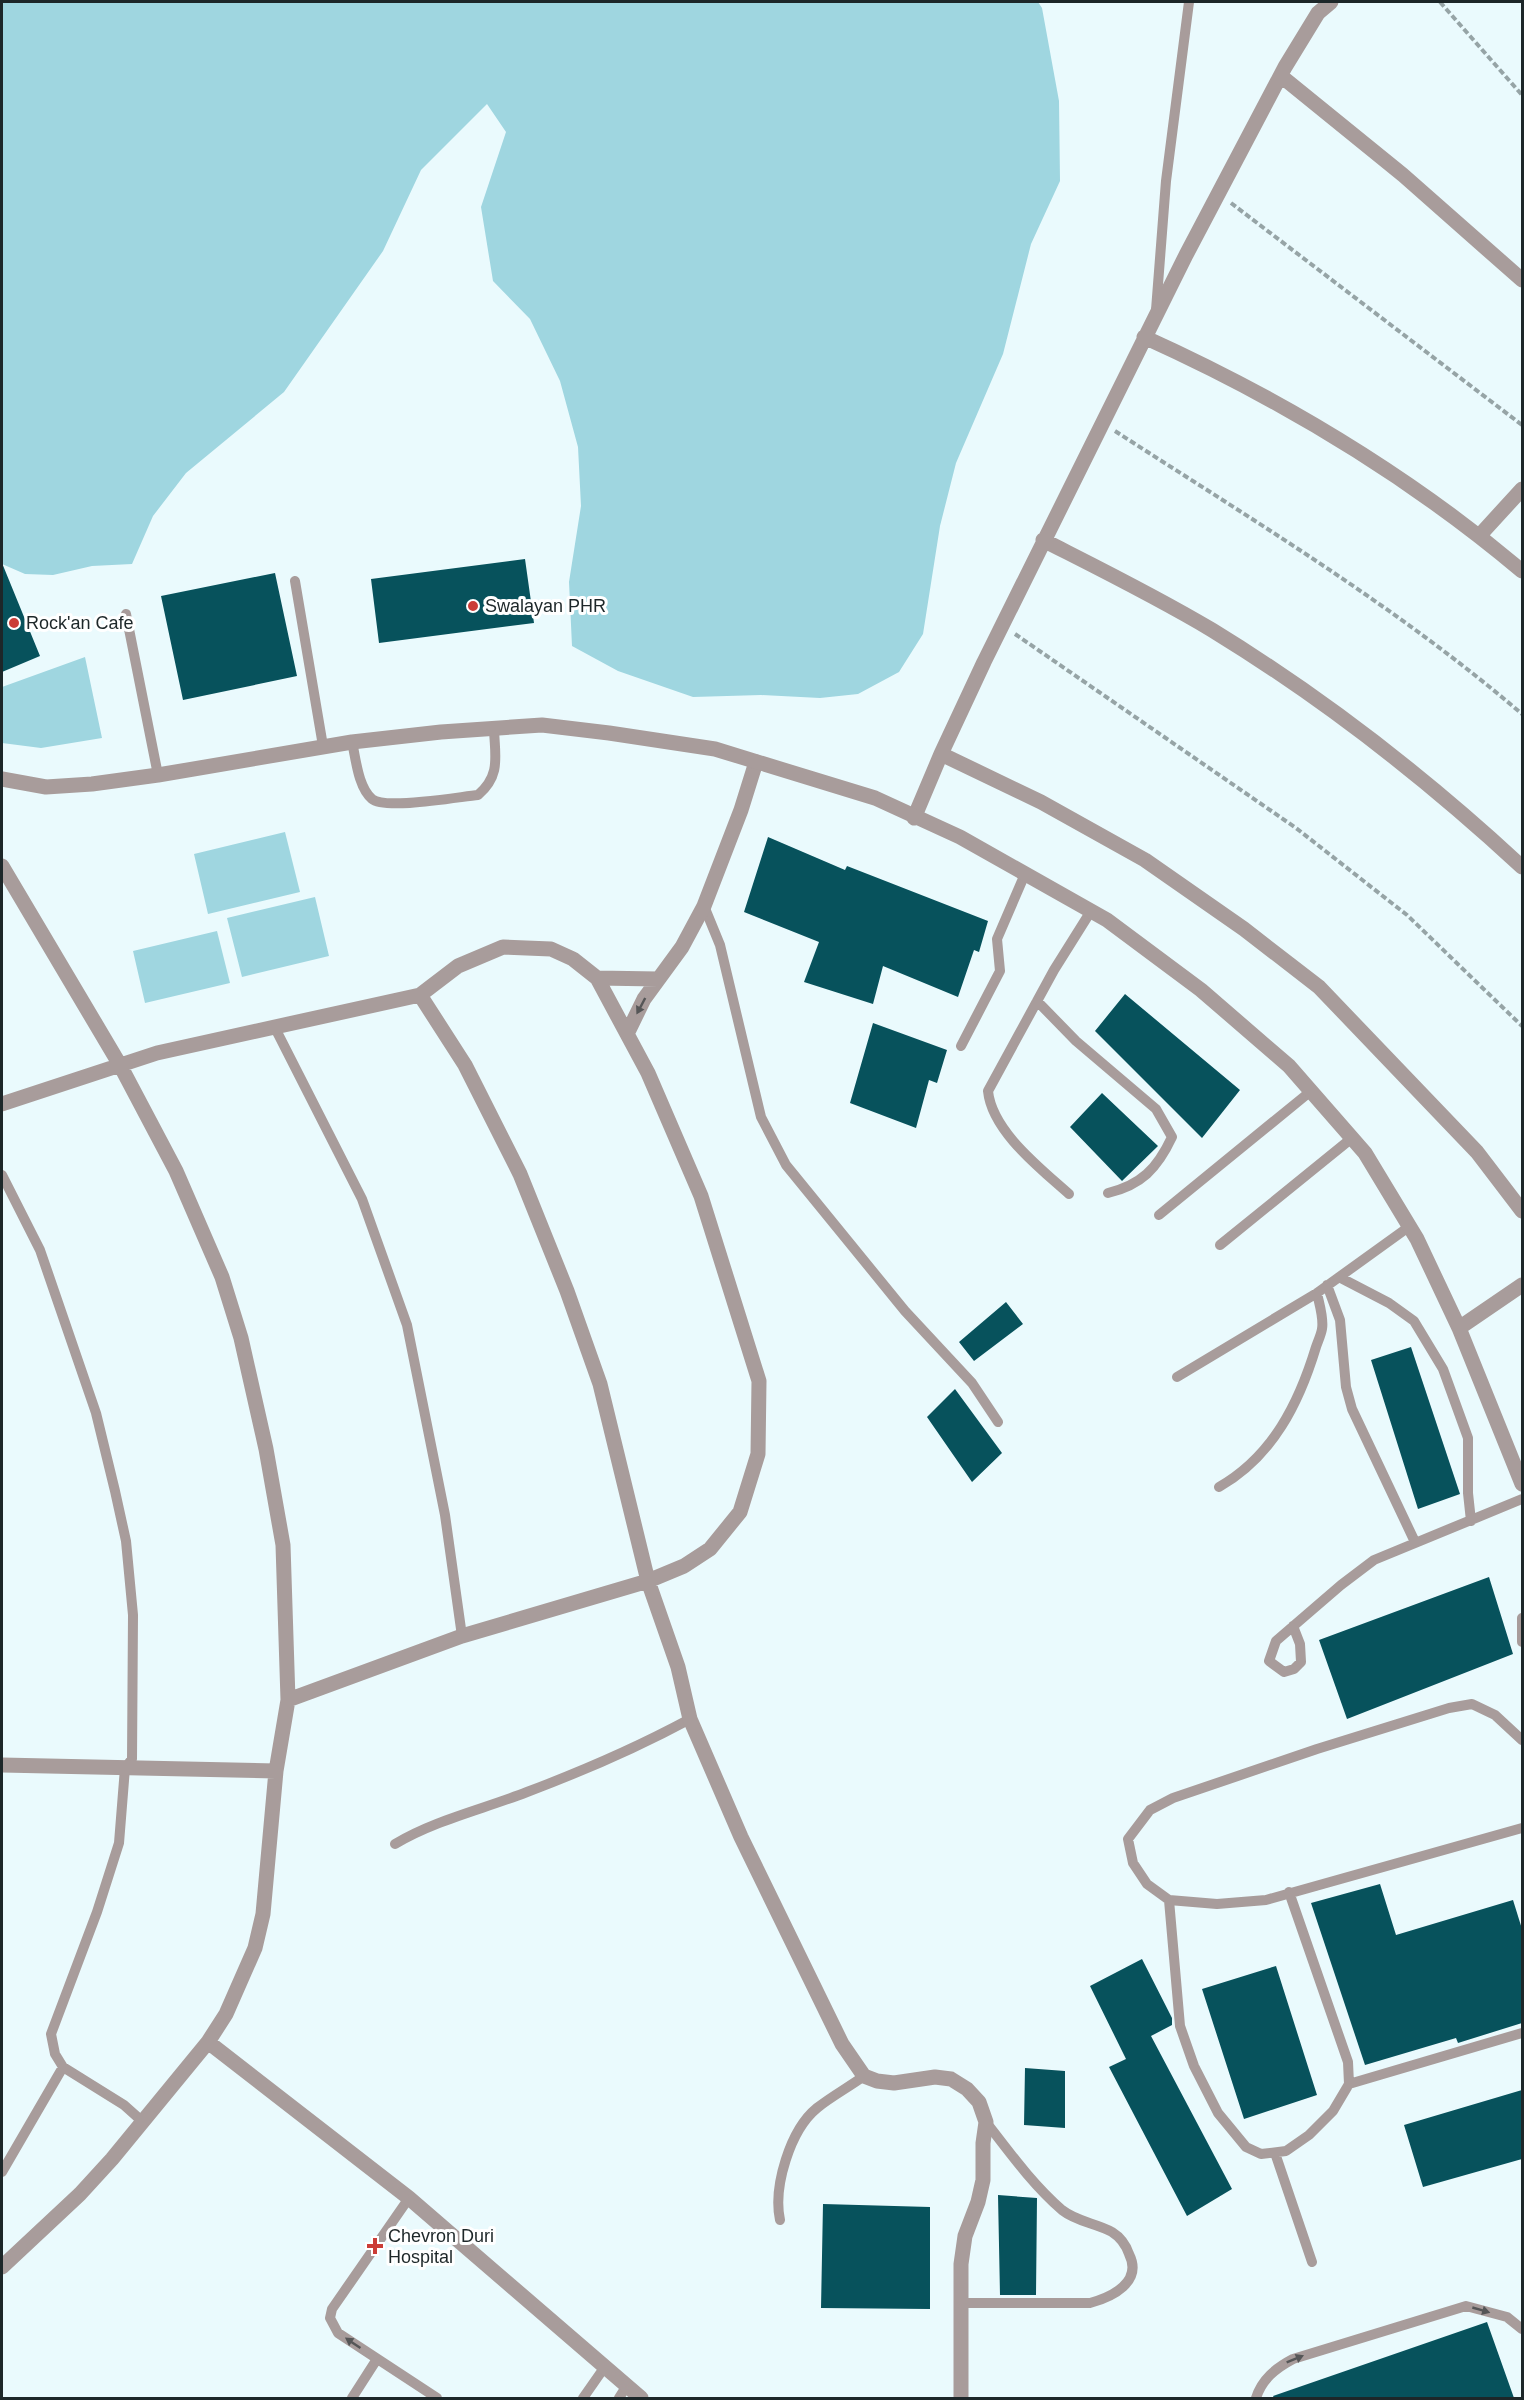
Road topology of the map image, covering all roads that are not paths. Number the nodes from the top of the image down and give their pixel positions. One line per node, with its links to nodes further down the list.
1 (1189, 2): 5 (lane)
2 (1331, 2): 3 (street)
3 (1281, 76): 4 (street); 5 (street)
4 (1522, 280)
5 (1155, 316): 6 (street)
6 (1144, 338): 8 (street); 9 (street)
7 (1522, 489): 8 (street)
8 (1480, 535): 10 (street)
9 (1043, 540): 16 (street); 22 (street)
10 (1522, 571)
11 (295, 581): 15 (lane)
12 (126, 614): 18 (lane)
13 (494, 729): 14 (street); 14 (lane); 17 (street)
14 (352, 742): 15 (street)
15 (323, 746): 18 (street)
16 (941, 754): 20 (street); 40 (street)
17 (756, 762): 20 (street); 24 (street)
18 (158, 776): 19 (street)
19 (2, 779)
20 (914, 818): 23 (street)
21 (2, 866): 33 (street)
22 (1522, 867)
23 (1025, 874): 25 (street); 32 (lane)
24 (704, 906): 27 (street); 50 (lane)
25 (1091, 911): 29 (lane); 34 (street)
26 (597, 978): 27 (street); 28 (street); 31 (street)
27 (658, 979): 31 (street, one-way to 31)
28 (420, 995): 30 (street); 57 (street)
29 (1037, 1001): 38 (lane); 39 (lane)
30 (274, 1026): 33 (street); 60 (lane)
31 (627, 1034): 57 (street)
32 (961, 1046)
33 (120, 1065): 35 (street); 62 (street)
34 (1311, 1091): 36 (street); 41 (lane)
35 (2, 1104)
36 (1352, 1138): 42 (street); 43 (lane)
37 (2, 1175): 66 (lane)
38 (1107, 1193)
39 (1069, 1194)
40 (1522, 1211)
41 (1159, 1215)
42 (1410, 1226): 44 (lane); 48 (street)
43 (1220, 1245)
44 (1340, 1277): 45 (lane); 55 (lane)
45 (1327, 1285): 47 (lane); 56 (lane)
46 (1522, 1285): 48 (street)
47 (1317, 1293): 49 (lane); 53 (lane)
48 (1459, 1328): 51 (street)
49 (1177, 1377)
50 (998, 1422)
51 (1517, 1458): 52 (street)
52 (1522, 1484)
53 (1219, 1487)
54 (1522, 1499): 55 (lane)
55 (1471, 1521): 56 (lane)
56 (1415, 1542): 59 (lane)
57 (648, 1581): 60 (street); 63 (street)
58 (1522, 1618): 61 (lane)
59 (1293, 1626)
60 (462, 1636): 62 (street)
61 (1522, 1642)
62 (288, 1700): 67 (street)
63 (690, 1719): 69 (lane); 75 (street)
64 (1522, 1740): 71 (lane)
65 (2, 1764): 66 (street)
66 (125, 1768): 67 (street); 74 (lane)
67 (276, 1771): 73 (street)
68 (1522, 1828): 70 (lane)
69 (395, 1844)
70 (1289, 1892): 71 (lane); 76 (lane)
71 (1169, 1900): 79 (lane)
72 (1522, 2033): 76 (lane)
73 (208, 2042): 77 (street); 81 (street)
74 (63, 2067): 77 (lane); 80 (lane)
75 (864, 2076): 78 (street); 82 (lane)
76 (1349, 2084): 79 (lane)
77 (143, 2122): 84 (street)
78 (986, 2122): 85 (street); 85 (lane)
79 (1275, 2153): 83 (lane)
80 (2, 2172)
81 (409, 2198): 87 (lane, one-way to 81); 88 (street)
82 (780, 2220)
83 (1312, 2262)
84 (2, 2267)
85 (961, 2303): 94 (street)
86 (1522, 2329): 95 (lane, one-way to 86)
87 (377, 2359): 90 (lane); 91 (lane)
88 (604, 2368): 89 (street); 92 (lane)
89 (623, 2393): 93 (street)
90 (352, 2398)
91 (437, 2398)
92 (583, 2398)
93 (640, 2398)
94 (961, 2398)
95 (1256, 2398)

